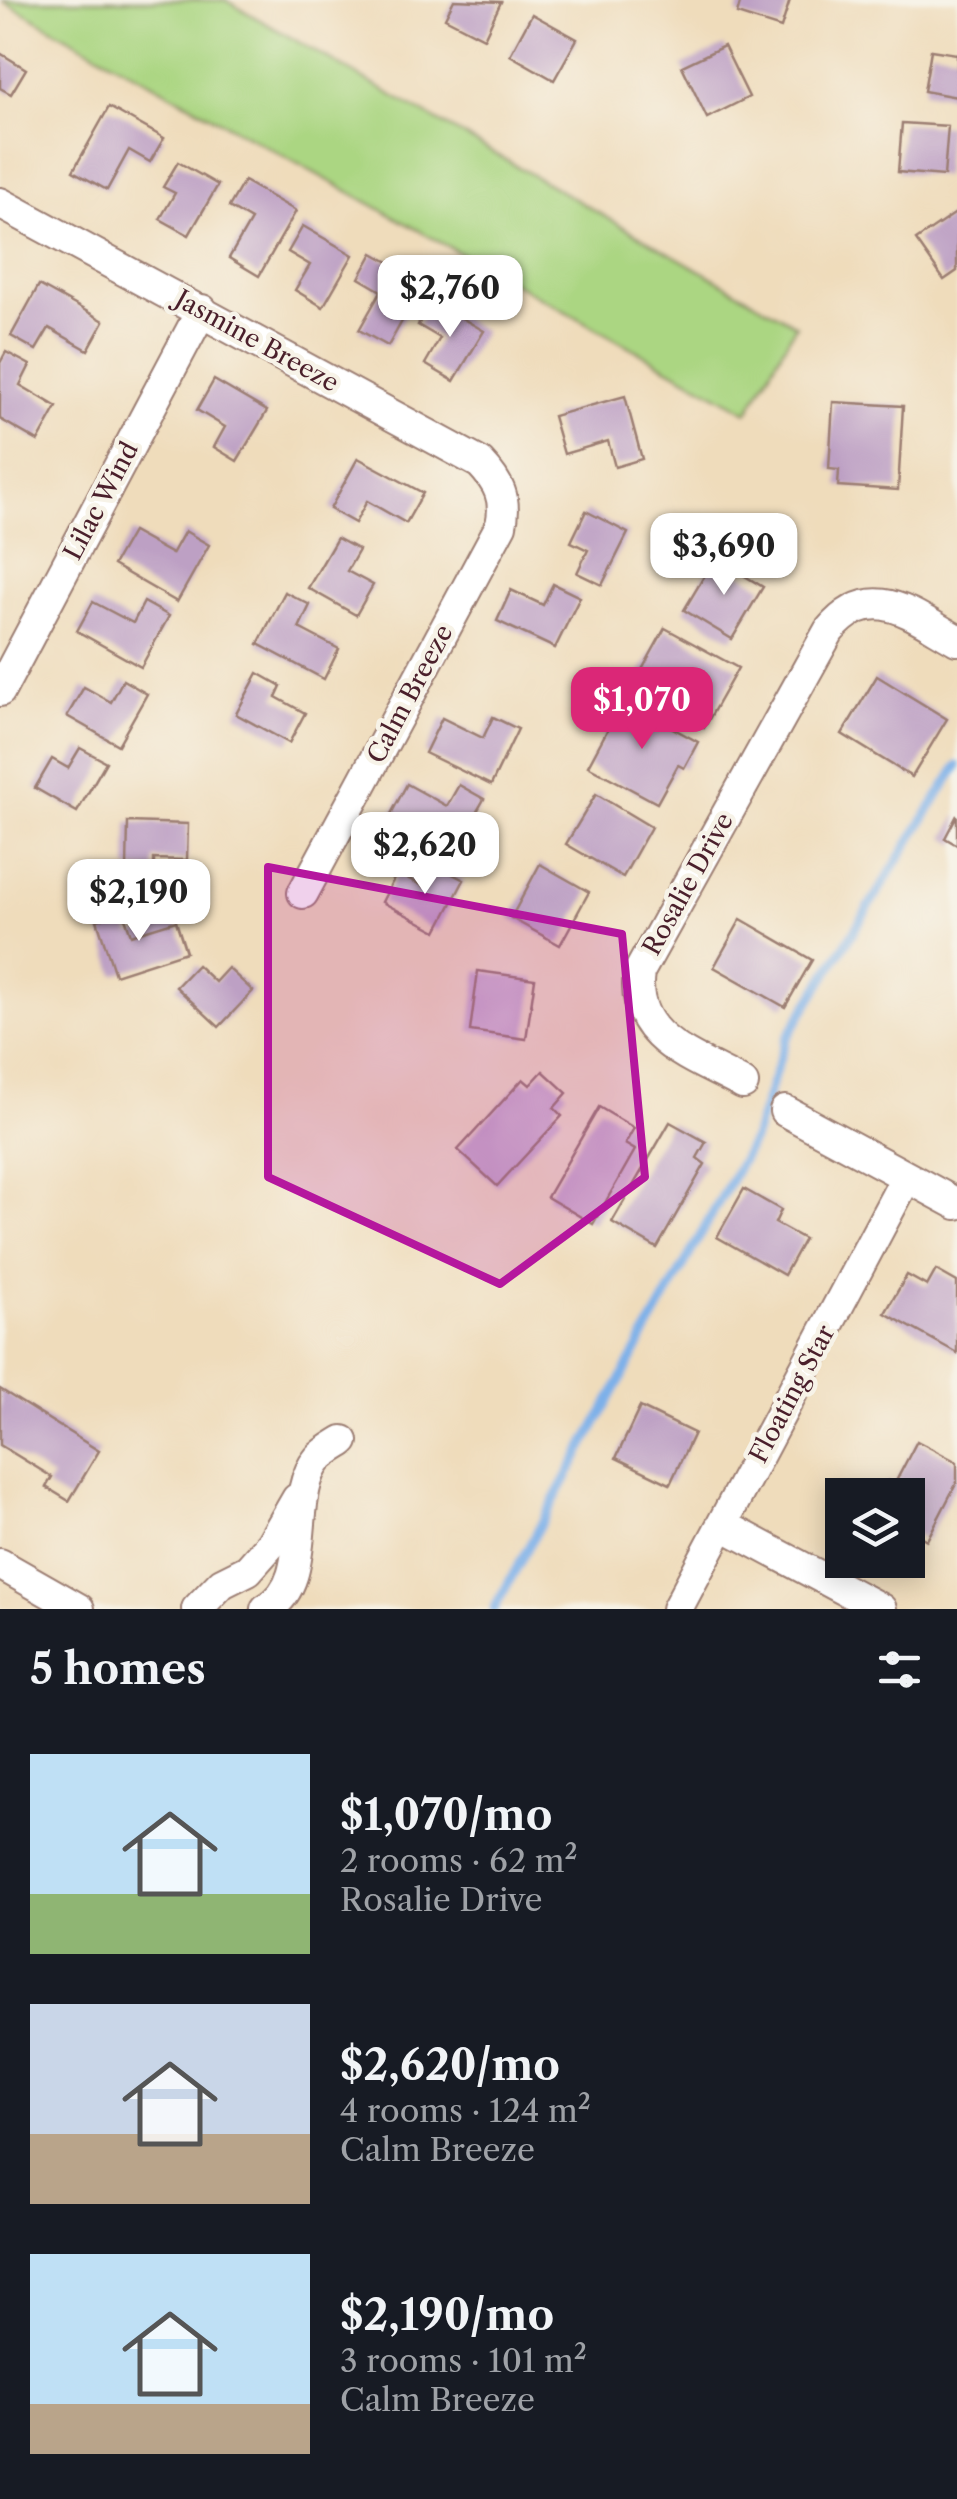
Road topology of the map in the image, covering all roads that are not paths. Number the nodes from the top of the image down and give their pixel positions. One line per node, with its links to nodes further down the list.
1 (0, 203): 2 (street, Jasmine Breeze)
2 (202, 310): 3 (street, Jasmine Breeze); 5 (street, Lilac Wind)
3 (502, 492): 6 (street, Calm Breeze)
4 (957, 640): 7 (street, Rosalie Drive)
5 (0, 691)
6 (303, 892)
7 (743, 1084)
8 (785, 1111): 9 (street)
9 (906, 1178): 10 (street); 13 (street, Floating Star)
10 (957, 1204)
11 (343, 1440): 12 (street)
12 (306, 1484): 16 (street); 17 (street)
13 (724, 1525): 18 (street, Floating Star); 19 (street)
14 (0, 1564): 15 (street)
15 (79, 1609)
16 (196, 1609)
17 (266, 1609)
18 (677, 1609)
19 (880, 1609)

